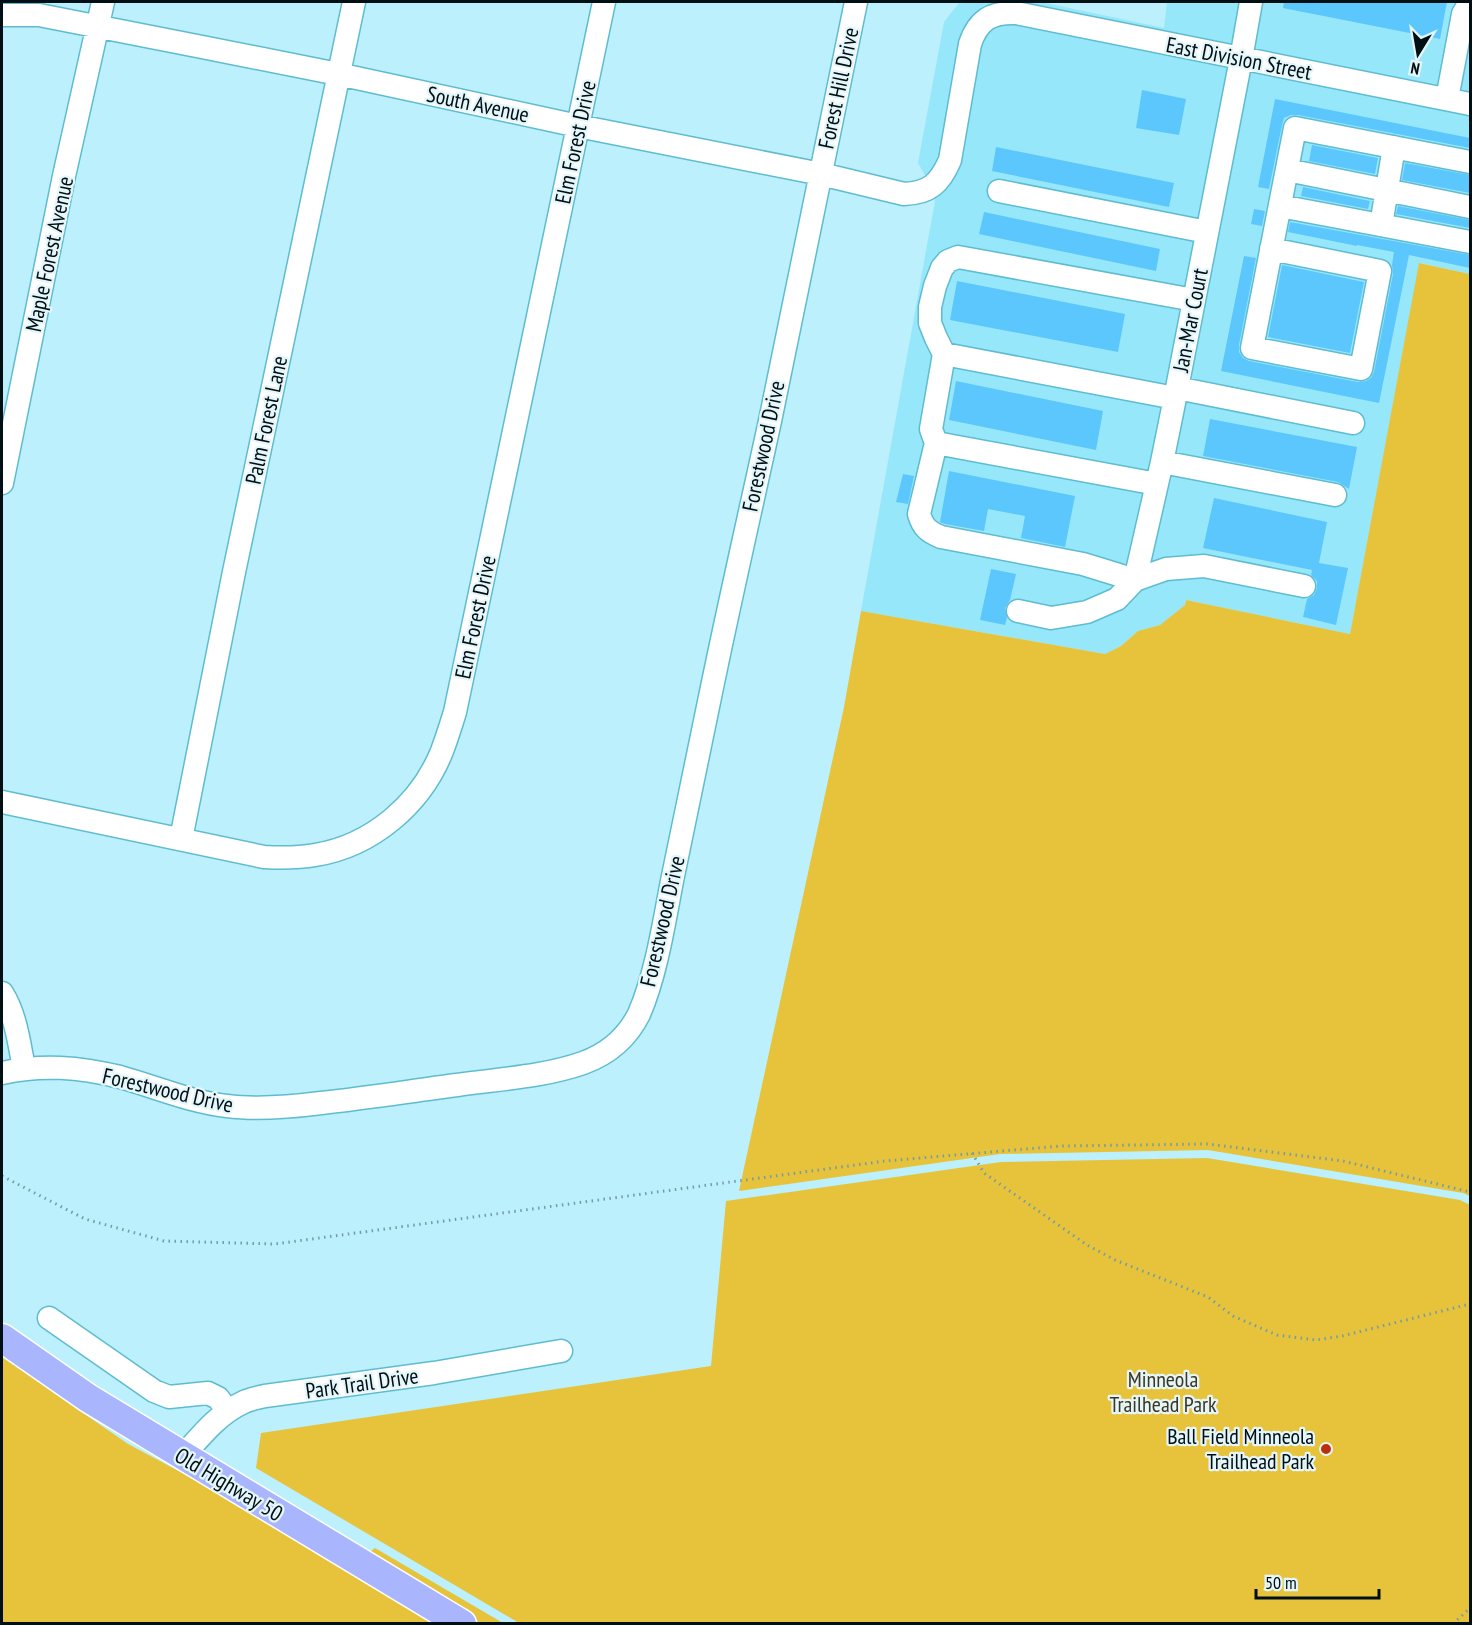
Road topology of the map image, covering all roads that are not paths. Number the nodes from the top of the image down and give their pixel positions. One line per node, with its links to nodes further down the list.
1 (103, 2): 8 (street)
2 (354, 2): 10 (street, Palm Forest Lane)
3 (604, 2): 13 (street, Elm Forest Drive)
4 (856, 2): 18 (street, Forest Hill Drive)
5 (1251, 2): 9 (street, Jan-Mar Court)
6 (1470, 2): 11 (street)
7 (2, 15): 8 (street, South Avenue)
8 (98, 27): 10 (street, South Avenue); 33 (street, Maple Forest Avenue)
9 (1241, 59): 11 (street, East Division Street); 17 (street, East Division Street); 24 (street, Jan-Mar Court)
10 (338, 74): 13 (street, South Avenue); 40 (street, Palm Forest Lane)
11 (1447, 99): 12 (street, East Division Street)
12 (1470, 104)
13 (579, 126): 18 (street, South Avenue); 40 (street, Elm Forest Drive)
14 (1394, 147): 15 (street); 16 (street); 20 (street)
15 (1470, 162)
16 (1287, 170): 20 (street); 21 (street)
17 (945, 172): 18 (street, South Avenue)
18 (821, 174): 42 (street, Forestwood Drive)
19 (999, 190): 24 (street)
20 (1387, 190): 22 (street); 23 (street)
21 (1280, 206): 23 (street); 26 (street)
22 (1470, 207)
23 (1381, 225): 25 (street)
24 (1207, 232): 27 (street, Jan-Mar Court)
25 (1470, 242)
26 (1271, 249): 26 (street)
27 (1194, 300): 28 (street); 29 (street, Jan-Mar Court)
28 (944, 354): 29 (street); 31 (street)
29 (1176, 393): 30 (street); 32 (street, Jan-Mar Court)
30 (1353, 423)
31 (936, 443): 34 (street); 36 (street)
32 (1162, 462): 34 (street, Jan-Mar Court); 35 (street)
33 (2, 483)
34 (1157, 484): 36 (street, Jan-Mar Court)
35 (1335, 495)
36 (1135, 580): 37 (street); 38 (street)
37 (1304, 586)
38 (1018, 611)
39 (2, 802): 40 (street, Elm Forest Drive)
40 (181, 839)
41 (2, 993): 42 (street)
42 (24, 1068): 43 (street, Forestwood Drive)
43 (2, 1073)
44 (49, 1318): 47 (street)
45 (2, 1338): 48 (main road, Old Highway 50)
46 (561, 1351): 47 (street, Park Trail Drive)
47 (228, 1411): 48 (street, Park Trail Drive)
48 (183, 1456): 49 (main road, Old Highway 50)
49 (462, 1623)

